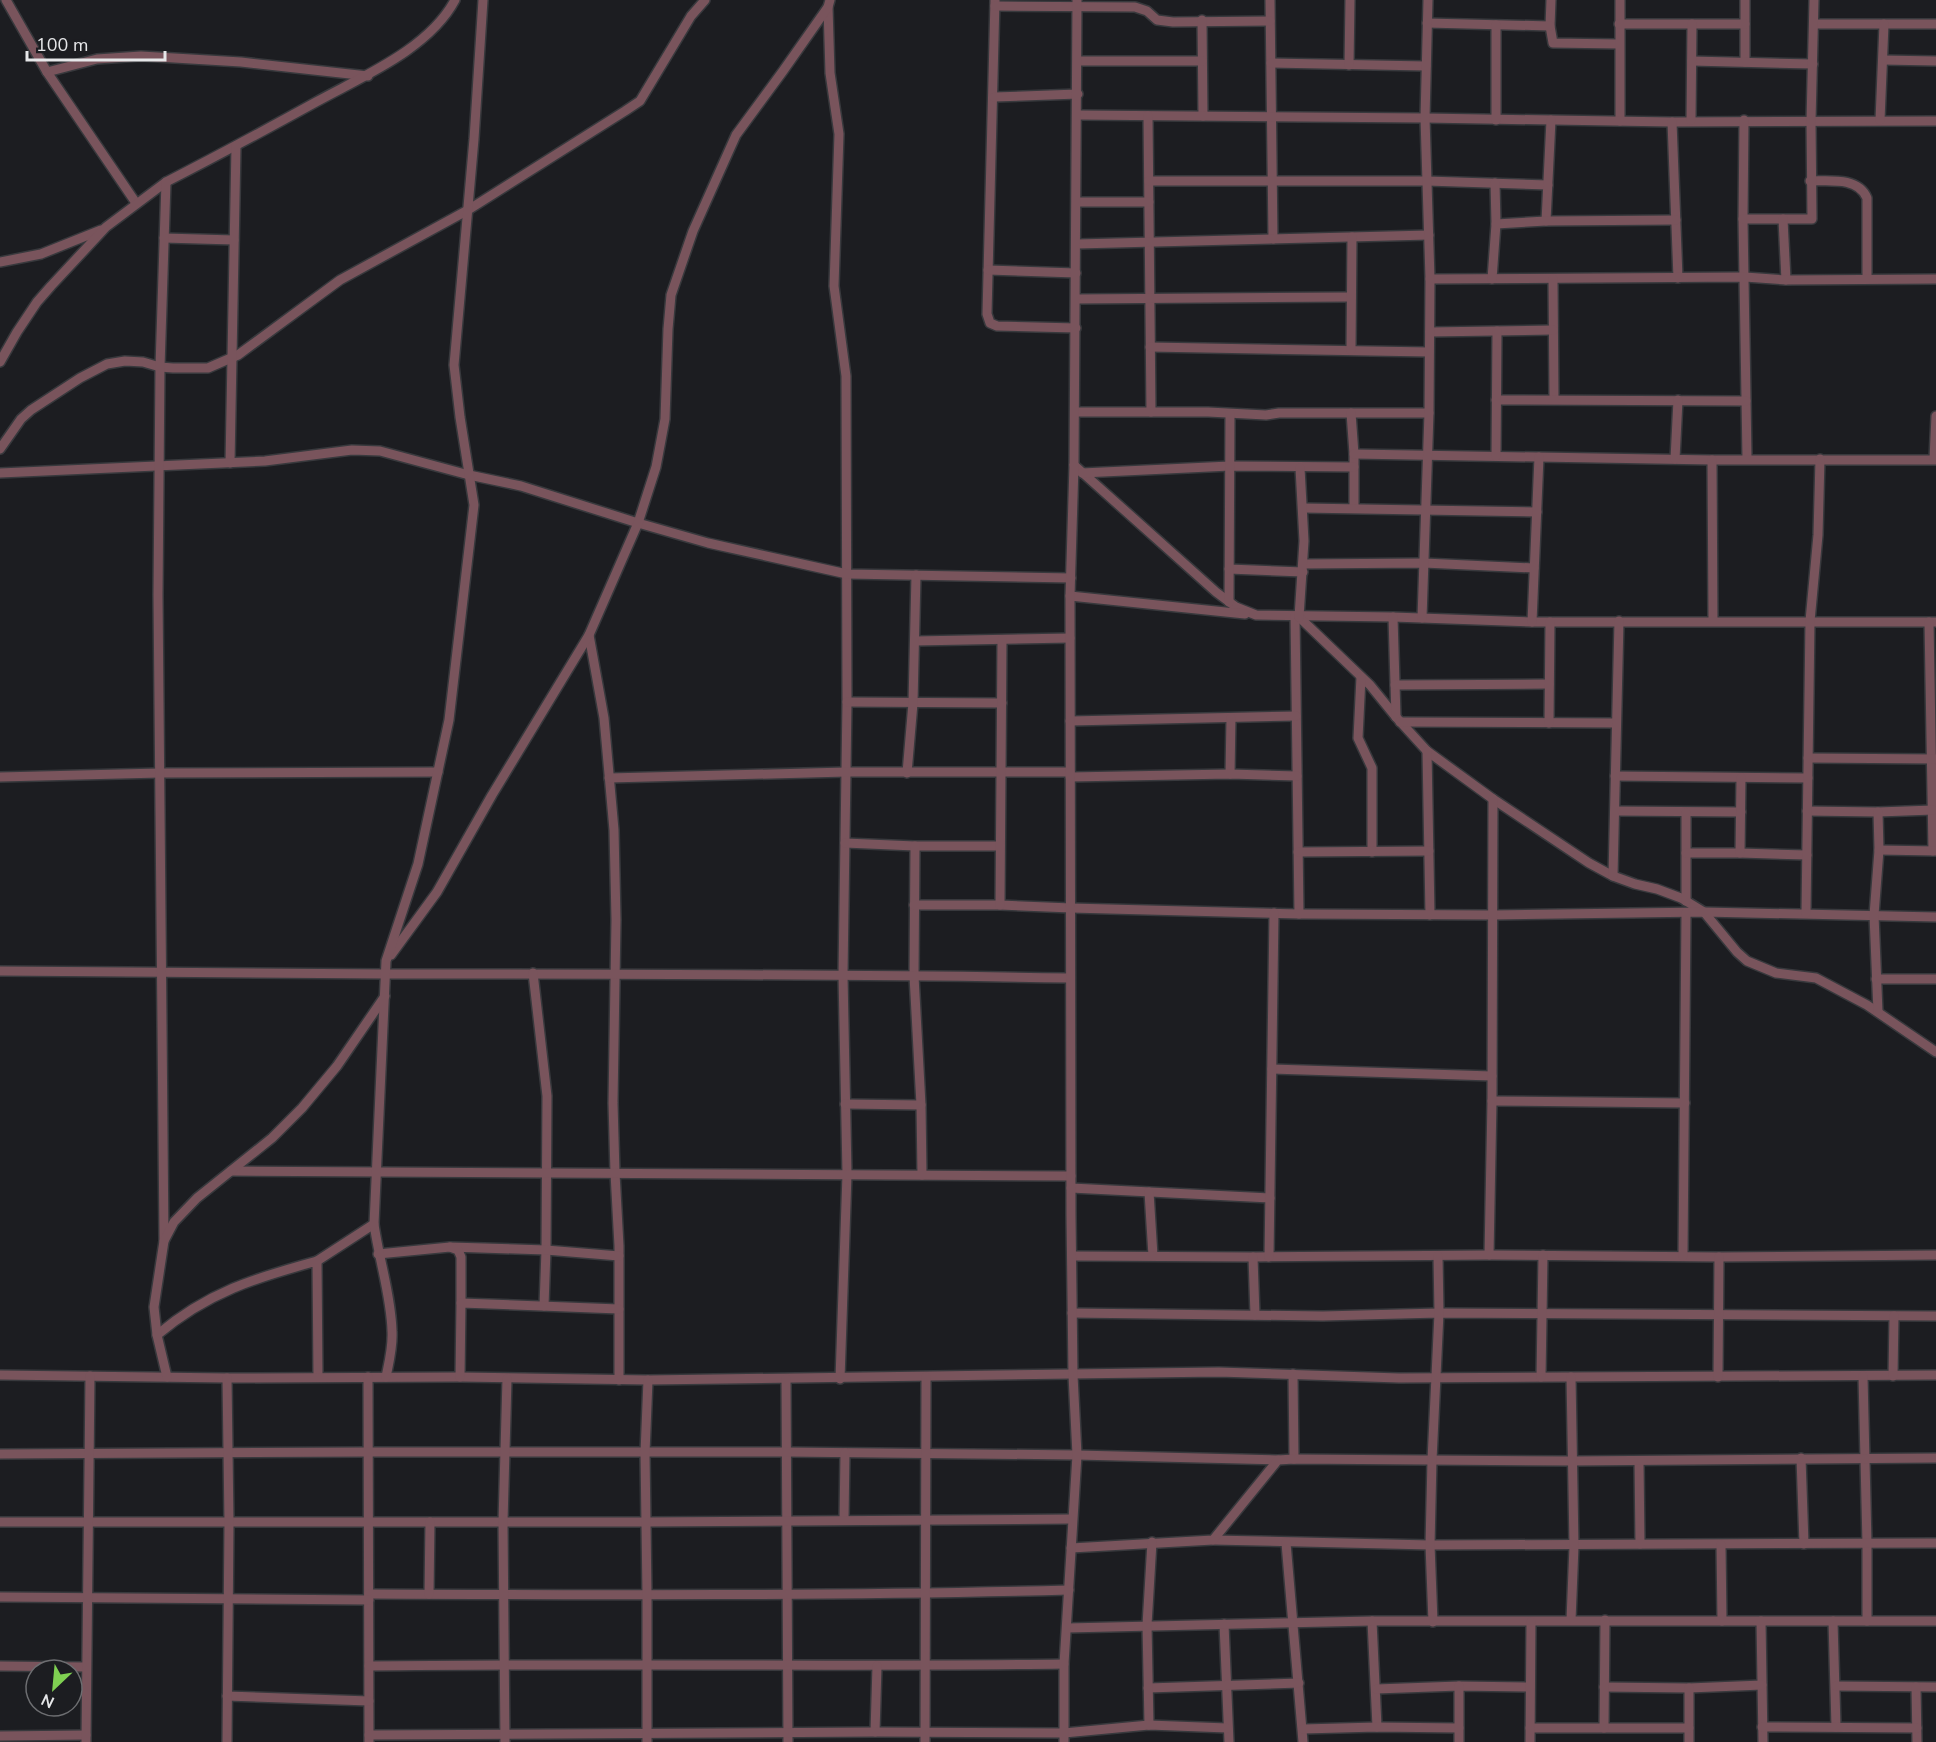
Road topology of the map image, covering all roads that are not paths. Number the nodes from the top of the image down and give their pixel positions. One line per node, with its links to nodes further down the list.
1 (6, 0): 37 (street)
2 (455, 0): 38 (street)
3 (483, 0): 66 (street)
4 (705, 0): 66 (street)
5 (1270, 0): 16 (street)
6 (1350, 0): 34 (street)
7 (1428, 0): 17 (street)
8 (1551, 0): 25 (street)
9 (1620, 0): 18 (street)
10 (1745, 0): 20 (street)
11 (1814, 0): 21 (street)
12 (829, 3): 137 (street); 142 (street)
13 (995, 3): 14 (street); 40 (street)
14 (1077, 3): 15 (street); 28 (street)
15 (1202, 21): 16 (street); 29 (street)
16 (1270, 21): 33 (street)
17 (1426, 23): 24 (street); 36 (street)
18 (1619, 24): 19 (street); 26 (street)
19 (1692, 24): 20 (street); 30 (street)
20 (1745, 24): 32 (street)
21 (1814, 24): 22 (street); 35 (street)
22 (1884, 24): 23 (street); 27 (street)
23 (1936, 24)
24 (1496, 25): 25 (street); 46 (street)
25 (1550, 26): 26 (street)
26 (1619, 44): 51 (street)
27 (1883, 60): 31 (street); 50 (street)
28 (1078, 61): 29 (street); 39 (street)
29 (1202, 61): 43 (street)
30 (1692, 61): 32 (street); 48 (street)
31 (1936, 61)
32 (1745, 62): 35 (street)
33 (1270, 63): 34 (street); 44 (street)
34 (1348, 64): 36 (street)
35 (1813, 64): 52 (street)
36 (1426, 66): 45 (street)
37 (47, 72): 38 (street); 65 (street)
38 (368, 76): 55 (street)
39 (1078, 94): 40 (street); 41 (street)
40 (994, 97): 81 (street)
41 (1078, 116): 42 (street); 63 (street)
42 (1148, 116): 43 (street); 57 (street)
43 (1203, 116): 44 (street)
44 (1271, 117): 45 (street); 56 (street)
45 (1425, 118): 46 (street); 58 (street)
46 (1496, 120): 47 (street)
47 (1551, 120): 51 (street); 62 (street)
48 (1691, 120): 49 (street); 54 (street)
49 (1744, 120): 52 (street); 67 (street)
50 (1880, 120): 52 (street); 53 (street)
51 (1620, 121): 54 (street)
52 (1811, 121): 59 (street)
53 (1936, 121)
54 (1672, 122): 69 (street)
55 (236, 146): 60 (street); 77 (street)
56 (1272, 180): 57 (street); 58 (street); 76 (street)
57 (1149, 181): 64 (street)
58 (1427, 181): 61 (street); 73 (street)
59 (1810, 181): 68 (street); 88 (street)
60 (166, 182): 65 (street); 75 (street)
61 (1495, 183): 62 (street); 71 (street)
62 (1548, 184): 70 (street)
63 (1077, 202): 64 (street); 79 (street)
64 (1149, 202): 78 (street)
65 (135, 203): 72 (street)
66 (468, 210): 101 (street); 132 (street)
67 (1743, 219): 68 (street); 83 (street)
68 (1782, 219): 90 (street)
69 (1676, 220): 70 (street); 84 (street)
70 (1546, 221): 71 (street)
71 (1496, 224): 86 (street)
72 (106, 227): 80 (street); 102 (street)
73 (1429, 235): 74 (street); 85 (street)
74 (1352, 237): 76 (street); 91 (street)
75 (164, 238): 77 (street); 103 (street)
76 (1273, 238): 78 (street)
77 (234, 240): 101 (street)
78 (1149, 241): 79 (street); 92 (street)
79 (1077, 244): 82 (street)
80 (0, 262)
81 (988, 270): 82 (street); 94 (street)
82 (1076, 273): 93 (street)
83 (1744, 277): 84 (street); 90 (street); 107 (street)
84 (1678, 278): 87 (street)
85 (1430, 279): 86 (street); 97 (street)
86 (1492, 279): 87 (street)
87 (1554, 279): 95 (street)
88 (1866, 279): 89 (street); 90 (street)
89 (1936, 279)
90 (1786, 280)
91 (1351, 297): 92 (street); 99 (street)
92 (1150, 298): 93 (street); 98 (street)
93 (1076, 299): 94 (street)
94 (1076, 328): 108 (street)
95 (1553, 330): 96 (street); 104 (street)
96 (1497, 331): 97 (street); 105 (street)
97 (1430, 332): 100 (street)
98 (1150, 346): 99 (street); 109 (street)
99 (1351, 350): 100 (street)
100 (1429, 352): 111 (street)
101 (232, 358): 103 (street); 124 (street)
102 (0, 362)
103 (160, 367): 114 (street); 127 (street)
104 (1554, 399): 105 (street); 106 (street)
105 (1496, 400): 117 (street)
106 (1678, 400): 107 (street); 120 (street)
107 (1746, 401): 119 (street)
108 (1075, 412): 109 (street); 125 (street)
109 (1151, 412): 112 (street)
110 (1351, 413): 111 (street); 112 (street); 115 (street)
111 (1429, 413): 116 (street)
112 (1230, 414): 126 (street)
113 (1936, 416): 122 (street)
114 (0, 449)
115 (1354, 454): 116 (street); 128 (street)
116 (1429, 455): 117 (street); 135 (street)
117 (1496, 456): 118 (street)
118 (1539, 457): 120 (street); 136 (street)
119 (1747, 458): 121 (street); 123 (street)
120 (1675, 459): 123 (street)
121 (1820, 459): 122 (street); 153 (street)
122 (1935, 459)
123 (1712, 460): 152 (street)
124 (230, 463): 127 (street); 132 (street)
125 (1074, 465): 131 (street); 144 (street)
126 (1230, 466): 129 (street); 131 (street); 141 (street)
127 (159, 467): 130 (street); 180 (street)
128 (1354, 467): 129 (street); 134 (street)
129 (1300, 468): 133 (street)
130 (0, 472)
131 (1082, 473): 146 (street)
132 (469, 475): 137 (street); 176 (street)
133 (1304, 508): 134 (street); 139 (street)
134 (1354, 508): 135 (street)
135 (1426, 510): 136 (street); 138 (street)
136 (1537, 512): 140 (street)
137 (638, 523): 142 (street); 157 (street)
138 (1424, 563): 139 (street); 140 (street); 150 (street)
139 (1303, 568): 141 (street); 148 (street)
140 (1534, 568): 154 (street)
141 (1229, 569): 146 (street)
142 (847, 574): 143 (street); 164 (street)
143 (916, 575): 144 (street); 160 (street)
144 (1071, 578): 145 (street)
145 (1070, 596): 147 (street); 158 (street)
146 (1229, 602): 147 (street)
147 (1256, 615): 148 (street)
148 (1297, 617): 149 (street); 161 (street); 167 (street)
149 (1393, 617): 150 (street); 163 (street)
150 (1422, 618): 154 (street)
151 (1619, 621): 152 (street); 155 (street); 172 (street)
152 (1713, 621): 153 (street)
153 (1810, 621): 156 (street); 174 (street)
154 (1532, 622): 155 (street)
155 (1550, 622): 162 (street)
156 (1932, 622): 175 (street)
157 (589, 635): 186 (street); 221 (street)
158 (1070, 638): 159 (street); 170 (street)
159 (1002, 640): 160 (street); 166 (street)
160 (915, 641): 165 (street)
161 (1361, 677): 169 (street); 203 (street)
162 (1549, 684): 163 (street); 171 (street)
163 (1395, 685): 169 (street)
164 (847, 702): 165 (street); 177 (street)
165 (913, 703): 166 (street); 178 (street)
166 (1002, 703): 179 (street)
167 (1296, 716): 168 (street); 183 (street)
168 (1231, 718): 170 (street); 181 (street)
169 (1398, 720): 171 (street); 173 (street)
170 (1070, 721): 182 (street)
171 (1548, 723): 172 (street)
172 (1616, 723): 184 (street)
173 (1427, 751): 189 (street); 200 (street)
174 (1808, 759): 175 (street); 188 (street)
175 (1934, 759): 190 (street)
176 (438, 772): 180 (street); 221 (street)
177 (846, 772): 178 (street); 186 (street); 196 (street)
178 (907, 772): 179 (street)
179 (1002, 772): 182 (street); 198 (street)
180 (160, 773): 185 (street); 223 (street)
181 (1230, 774): 182 (street); 183 (street)
182 (1070, 775): 211 (street)
183 (1296, 776): 202 (street)
184 (1615, 776): 187 (street); 191 (street)
185 (0, 777)
186 (609, 778): 226 (street)
187 (1741, 778): 188 (street); 193 (street)
188 (1808, 778): 192 (street)
189 (1493, 799): 207 (street); 218 (street)
190 (1933, 810): 194 (street); 201 (street)
191 (1615, 811): 195 (street); 207 (street)
192 (1807, 811): 194 (street); 206 (street)
193 (1741, 812): 195 (street); 204 (street)
194 (1878, 812): 199 (street)
195 (1686, 813): 205 (street)
196 (845, 843): 197 (street); 227 (street)
197 (915, 846): 198 (street); 209 (street)
198 (1000, 846): 210 (street)
199 (1879, 850): 201 (street); 219 (street)
200 (1429, 851): 203 (street); 217 (street)
201 (1935, 851)
202 (1298, 852): 203 (street); 216 (street)
203 (1372, 852)
204 (1740, 853): 205 (street); 206 (street)
205 (1686, 854): 208 (street)
206 (1807, 855): 215 (street)
207 (1613, 876): 208 (street)
208 (1686, 901): 212 (street)
209 (914, 905): 210 (street); 228 (street)
210 (1000, 905): 211 (street)
211 (1071, 908): 213 (street); 229 (street)
212 (1704, 912): 214 (street); 215 (street); 233 (street)
213 (1274, 913): 216 (street); 235 (street)
214 (1686, 913): 218 (street); 238 (street)
215 (1806, 913): 219 (street)
216 (1299, 914): 217 (street)
217 (1430, 915): 218 (street)
218 (1493, 915): 236 (street)
219 (1874, 915): 220 (street); 230 (street)
220 (1936, 917)
221 (386, 961): 225 (street)
222 (0, 971): 223 (street)
223 (162, 971): 225 (street); 252 (street)
224 (533, 973): 225 (street); 226 (street); 243 (street)
225 (386, 974): 232 (street)
226 (615, 974): 227 (street); 244 (street)
227 (843, 975): 228 (street); 239 (street)
228 (914, 976): 229 (street); 240 (street)
229 (1071, 978): 247 (street)
230 (1876, 979): 231 (street); 233 (street)
231 (1936, 979)
232 (386, 995): 241 (street); 242 (street)
233 (1878, 1012): 234 (street)
234 (1936, 1052)
235 (1272, 1069): 236 (street); 250 (street)
236 (1492, 1076): 237 (street)
237 (1492, 1101): 238 (street); 256 (street)
238 (1685, 1102): 263 (street)
239 (845, 1104): 240 (street); 245 (street)
240 (921, 1105): 246 (street)
241 (231, 1171): 242 (street); 252 (street)
242 (376, 1173): 243 (street); 251 (street)
243 (547, 1173): 244 (street); 254 (street)
244 (615, 1173): 245 (street); 259 (street)
245 (847, 1174): 246 (street); 299 (street)
246 (922, 1175): 247 (street)
247 (1071, 1176): 248 (street)
248 (1071, 1188): 249 (street); 260 (street)
249 (1149, 1192): 250 (street); 261 (street)
250 (1270, 1198): 265 (street)
251 (374, 1224): 255 (street); 267 (street)
252 (164, 1241): 278 (street)
253 (450, 1247): 254 (street); 255 (street); 268 (street)
254 (546, 1250): 259 (street); 269 (street)
255 (378, 1254): 289 (street)
256 (1489, 1255): 257 (street); 262 (street)
257 (1543, 1255): 263 (street); 273 (street)
258 (1936, 1255): 266 (street)
259 (619, 1256): 270 (street)
260 (1072, 1256): 261 (street); 271 (street)
261 (1153, 1256): 264 (street)
262 (1438, 1256): 265 (street); 272 (street)
263 (1683, 1256): 266 (street)
264 (1253, 1257): 265 (street); 274 (street)
265 (1269, 1257)
266 (1719, 1257): 275 (street)
267 (317, 1261): 278 (street); 287 (street)
268 (461, 1304): 269 (street); 290 (street)
269 (544, 1306): 270 (street)
270 (619, 1309): 300 (street)
271 (1072, 1313): 274 (street); 281 (street)
272 (1439, 1313): 273 (street); 274 (street); 297 (street)
273 (1542, 1313): 275 (street); 292 (street)
274 (1255, 1315)
275 (1718, 1315): 276 (street); 294 (street)
276 (1894, 1316): 277 (street); 285 (street)
277 (1936, 1316)
278 (157, 1335): 286 (street)
279 (1293, 1374): 281 (street); 297 (street); 315 (street)
280 (0, 1375): 283 (street)
281 (1073, 1375): 291 (street); 311 (street)
282 (1936, 1375): 285 (street)
283 (90, 1376): 286 (street); 306 (street)
284 (1863, 1376): 285 (street); 294 (street); 312 (street)
285 (1893, 1376)
286 (167, 1377): 295 (street)
287 (318, 1377): 288 (street); 295 (street)
288 (368, 1377): 289 (street); 303 (street)
289 (386, 1377): 290 (street)
290 (460, 1377): 296 (street)
291 (926, 1377): 299 (street); 310 (street)
292 (1542, 1377): 293 (street); 297 (street)
293 (1571, 1377): 294 (street); 318 (street)
294 (1718, 1377)
295 (227, 1378): 302 (street)
296 (507, 1378): 300 (street); 304 (street)
297 (1437, 1378): 317 (street)
298 (786, 1379): 299 (street); 301 (street); 305 (street)
299 (840, 1379)
300 (619, 1380): 301 (street)
301 (648, 1380): 308 (street)
302 (229, 1452): 303 (street); 306 (street); 329 (street)
303 (367, 1452): 304 (street); 330 (street)
304 (504, 1452): 308 (street); 327 (street)
305 (787, 1452): 308 (street); 309 (street); 321 (street)
306 (88, 1453): 307 (street); 325 (street)
307 (0, 1454)
308 (645, 1454): 328 (street)
309 (845, 1454): 310 (street); 322 (street)
310 (924, 1454): 311 (street); 323 (street)
311 (1077, 1455): 316 (street); 320 (street)
312 (1864, 1457): 313 (street); 314 (street); 337 (street)
313 (1801, 1458): 319 (street); 336 (street)
314 (1936, 1458)
315 (1294, 1459): 316 (street); 317 (street)
316 (1278, 1460): 331 (street)
317 (1432, 1460): 318 (street); 338 (street)
318 (1572, 1461): 319 (street); 340 (street)
319 (1639, 1461): 335 (street)
320 (1072, 1519): 323 (street); 341 (street)
321 (787, 1520): 322 (street); 328 (street); 343 (street)
322 (844, 1520): 323 (street)
323 (925, 1521): 344 (street)
324 (0, 1522): 325 (street)
325 (87, 1522): 329 (street); 348 (street)
326 (430, 1522): 327 (street); 330 (street); 345 (street)
327 (503, 1522): 328 (street); 346 (street)
328 (646, 1522): 347 (street)
329 (229, 1523): 330 (street); 351 (street)
330 (368, 1523): 350 (street)
331 (1213, 1540): 332 (street); 333 (street)
332 (1152, 1542): 341 (street); 364 (street)
333 (1286, 1543): 338 (street); 363 (street)
334 (1936, 1543): 337 (street)
335 (1640, 1544): 339 (street); 340 (street)
336 (1803, 1544): 337 (street); 339 (street)
337 (1867, 1544): 357 (street)
338 (1430, 1545): 340 (street); 359 (street)
339 (1721, 1545): 355 (street)
340 (1574, 1546): 352 (street)
341 (1071, 1548): 342 (street)
342 (1070, 1590): 344 (street); 365 (street)
343 (787, 1593): 344 (street); 347 (street); 369 (street)
344 (925, 1593): 373 (street)
345 (429, 1594): 346 (street); 350 (street)
346 (504, 1595): 347 (street); 366 (street)
347 (647, 1595): 371 (street)
348 (87, 1596): 349 (street); 351 (street); 374 (street)
349 (0, 1597)
350 (369, 1597): 351 (street); 370 (street)
351 (228, 1598): 387 (street)
352 (1571, 1620): 353 (street); 360 (street)
353 (1605, 1620): 355 (street); 381 (street)
354 (1372, 1621): 359 (street); 363 (street); 386 (street)
355 (1722, 1621): 361 (street)
356 (1833, 1621): 357 (street); 361 (street); 379 (street)
357 (1867, 1621): 358 (street)
358 (1936, 1621)
359 (1433, 1622): 360 (street)
360 (1531, 1622): 380 (street)
361 (1761, 1622): 376 (street)
362 (1224, 1624): 363 (street); 364 (street); 377 (street)
363 (1294, 1624): 375 (street)
364 (1147, 1625): 365 (street); 384 (street)
365 (1067, 1628): 367 (street)
366 (504, 1664): 370 (street); 371 (street); 408 (street)
367 (1064, 1664): 373 (street); 407 (street)
368 (0, 1665): 374 (street)
369 (786, 1665): 371 (street); 372 (street); 405 (street)
370 (369, 1666): 388 (street)
371 (646, 1666): 404 (street)
372 (877, 1666): 373 (street); 400 (street)
373 (925, 1666): 406 (street)
374 (86, 1667): 402 (street)
375 (1299, 1683): 377 (street); 399 (street)
376 (1762, 1685): 385 (street); 390 (street)
377 (1226, 1686): 384 (street); 393 (street)
378 (1459, 1686): 380 (street); 386 (street); 394 (street)
379 (1836, 1686): 382 (street); 392 (street)
380 (1530, 1687): 395 (street)
381 (1604, 1687): 385 (street); 396 (street)
382 (1916, 1687): 383 (street); 398 (street)
383 (1936, 1687)
384 (1148, 1688): 389 (street)
385 (1689, 1688): 397 (street)
386 (1376, 1689): 391 (street)
387 (227, 1696): 388 (street); 409 (street)
388 (369, 1701): 403 (street)
389 (1149, 1725): 393 (street); 407 (street)
390 (1762, 1726): 392 (street); 415 (street)
391 (1377, 1727): 394 (street); 399 (street)
392 (1836, 1727): 398 (street)
393 (1227, 1728): 410 (street)
394 (1459, 1728): 412 (street)
395 (1530, 1728): 396 (street); 413 (street)
396 (1604, 1728): 397 (street)
397 (1689, 1728): 414 (street)
398 (1917, 1728): 416 (street)
399 (1303, 1729): 411 (street)
400 (875, 1732): 405 (street); 406 (street)
401 (0, 1736): 402 (street)
402 (86, 1738)
403 (369, 1738): 408 (street)
404 (647, 1738): 405 (street); 408 (street)
405 (788, 1738)
406 (925, 1738): 407 (street)
407 (1064, 1738)
408 (504, 1739)
409 (226, 1742)
410 (1229, 1742)
411 (1303, 1742)
412 (1459, 1742)
413 (1530, 1742)
414 (1689, 1742)
415 (1763, 1742)
416 (1917, 1742)

